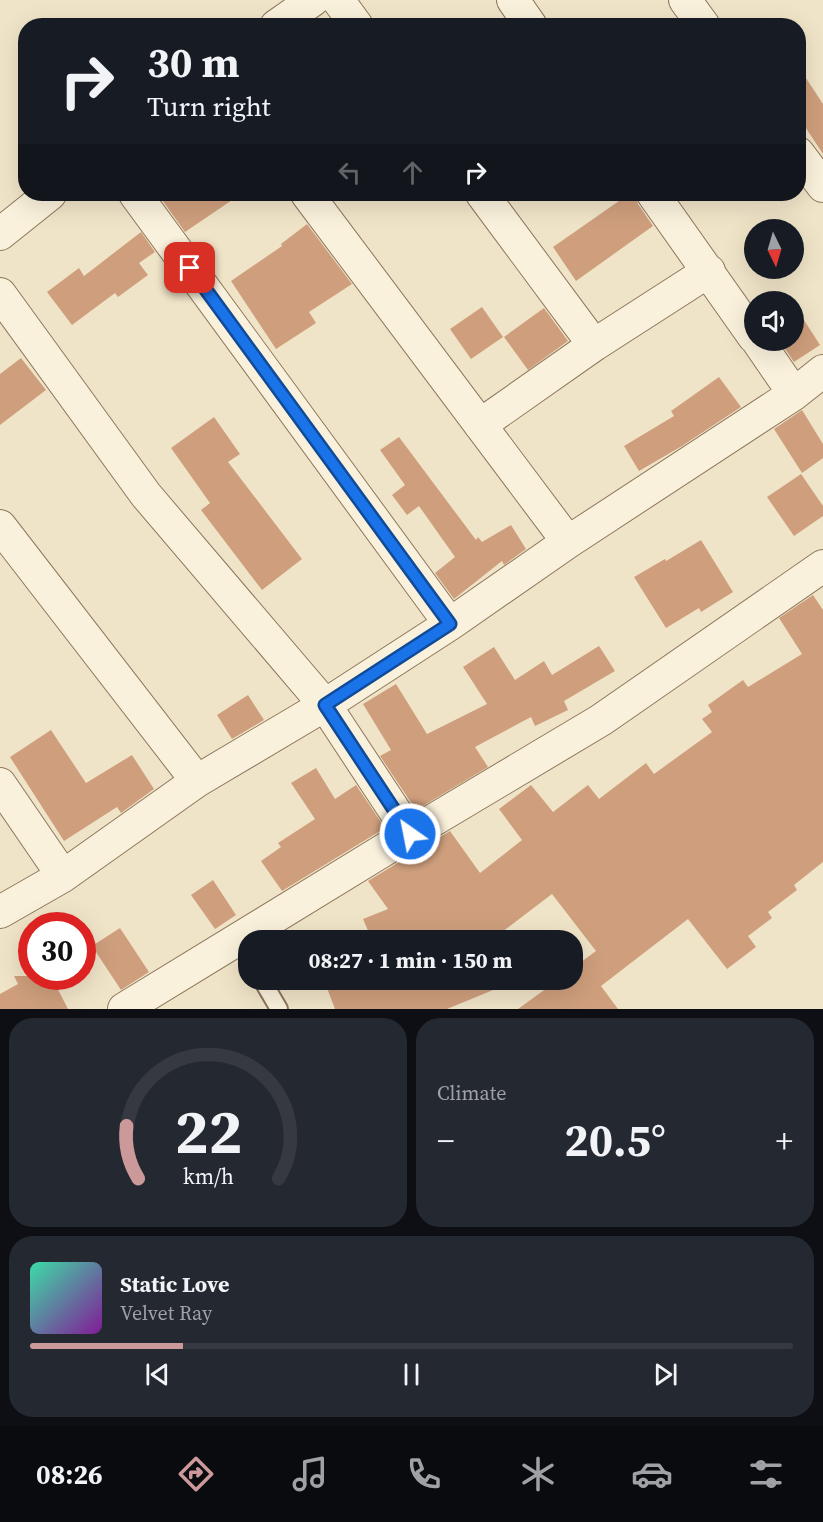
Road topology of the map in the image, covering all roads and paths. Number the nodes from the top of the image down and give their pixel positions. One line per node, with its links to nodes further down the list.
1 (313, 0): 5 (street)
2 (338, 0): 6 (street)
3 (513, 0): 7 (street)
4 (685, 0): 8 (street)
5 (287, 18)
6 (351, 18)
7 (525, 18)
8 (698, 18)
9 (806, 164): 10 (street)
10 (823, 186)
11 (41, 201): 16 (street)
12 (140, 201): 28 (street)
13 (312, 201): 24 (street)
14 (487, 201): 20 (street)
15 (658, 201): 17 (street)
16 (0, 234)
17 (709, 271): 19 (street); 20 (street)
18 (0, 294): 29 (street)
19 (744, 322)
20 (594, 345): 24 (street)
21 (764, 351): 23 (street)
22 (823, 370): 23 (street)
23 (794, 394): 26 (street)
24 (480, 425): 26 (street)
25 (0, 526): 30 (street)
26 (568, 542): 28 (street)
27 (823, 566): 32 (street)
28 (450, 624): 29 (street)
29 (325, 705): 30 (street); 32 (street)
30 (197, 781): 33 (street)
31 (0, 784): 33 (street)
32 (410, 834): 35 (street)
33 (63, 876): 34 (street)
34 (0, 912)
35 (269, 930)
36 (238, 951): 38 (street)
37 (268, 990): 39 (lane)
38 (124, 1009)
39 (279, 1009)

